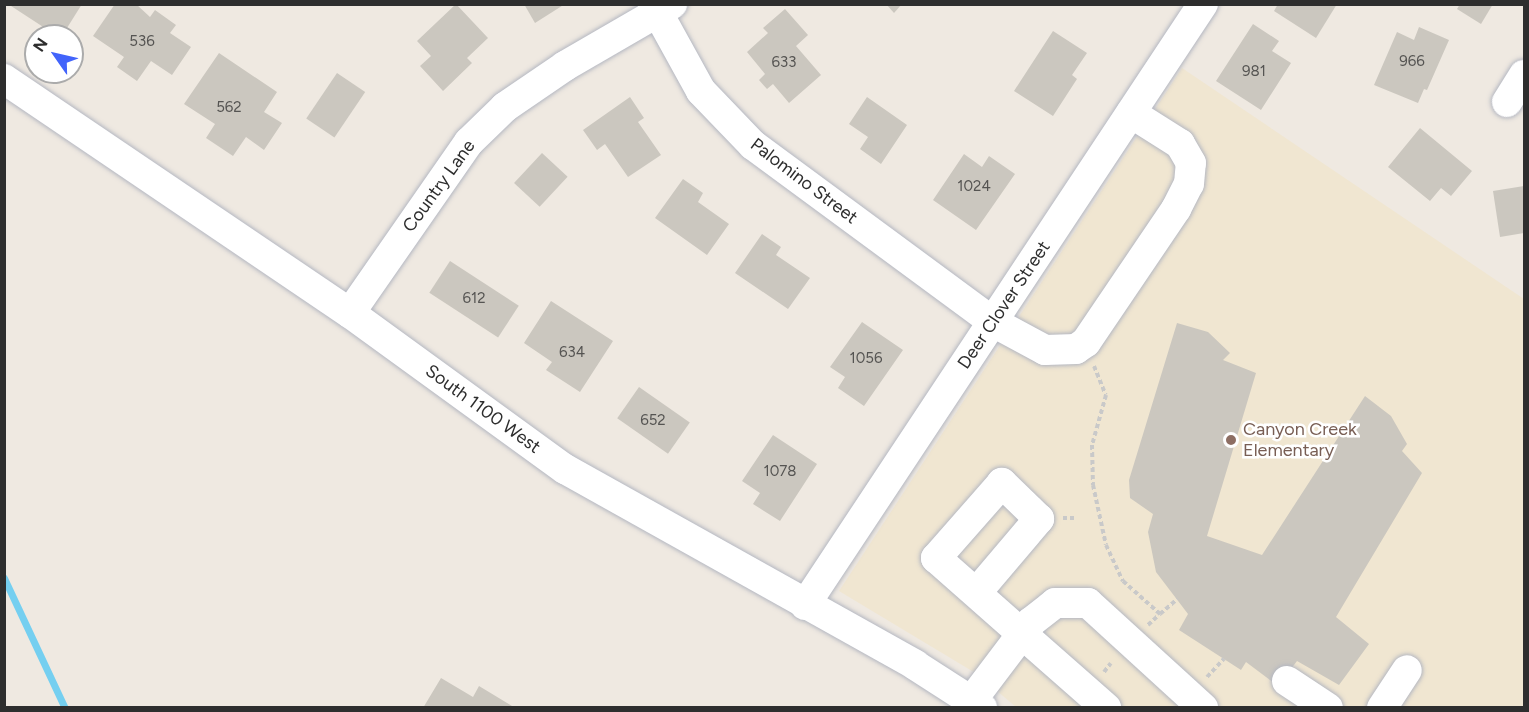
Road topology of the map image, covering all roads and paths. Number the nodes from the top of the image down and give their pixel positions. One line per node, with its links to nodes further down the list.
1 (1203, 4): 6 (street, Deer Clover Street)
2 (661, 7): 7 (street, Country Lane); 8 (street, Palomino Street)
3 (1524, 75): 5 (street)
4 (4, 79): 7 (street, South 1100 West)
5 (1507, 102)
6 (1131, 113): 8 (street, Deer Clover Street); 8 (street, Palomino Street)
7 (350, 313): 12 (street, South 1100 West)
8 (993, 322): 12 (street, Deer Clover Street)
9 (1091, 359): 11 (path)
10 (977, 592): 13 (street)
11 (1177, 599)
12 (805, 605): 18 (street, South 1100 West)
13 (1022, 633): 17 (street); 18 (street); 19 (street)
14 (1224, 659): 17 (path)
15 (1407, 670): 21 (street)
16 (1287, 681): 20 (street)
17 (1201, 696)
18 (973, 705)
19 (1106, 708)
20 (1328, 708)
21 (1382, 708)

